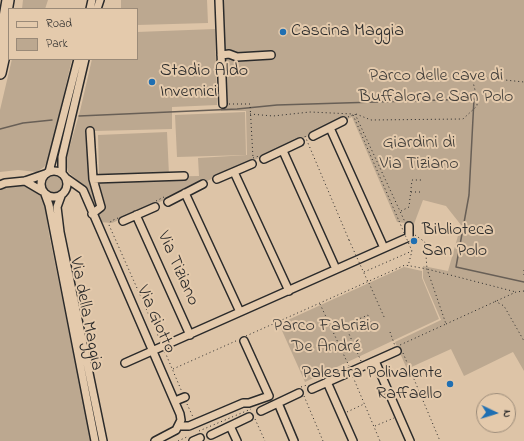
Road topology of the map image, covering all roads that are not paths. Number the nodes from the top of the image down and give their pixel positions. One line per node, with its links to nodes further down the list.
1 (8, 0): 4 (highway)
2 (219, 0): 5 (street)
3 (8, 34): 9 (highway)
4 (0, 46)
5 (221, 55): 6 (street); 10 (street)
6 (271, 55)
7 (78, 60): 20 (street)
8 (86, 60): 21 (street)
9 (0, 74)
10 (223, 104)
11 (344, 119): 12 (street)
12 (330, 128): 14 (street); 39 (street)
13 (90, 131): 23 (street)
14 (313, 136)
15 (300, 142): 16 (street)
16 (283, 150): 17 (street); 40 (street)
17 (262, 157)
18 (252, 161): 19 (street)
19 (234, 172): 24 (street); 41 (street)
20 (47, 173): 21 (street); 25 (street); 29 (street)
21 (64, 176): 28 (street); 33 (street, Via Giotto)
22 (184, 176): 23 (street)
23 (93, 179): 35 (street)
24 (218, 179)
25 (25, 182): 27 (street); 29 (street)
26 (203, 184): 30 (street, Via Tiziano)
27 (0, 185)
28 (66, 189): 31 (street); 33 (street, Via Giotto)
29 (43, 192): 31 (street); 60 (street, Via della Maggia)
30 (185, 193): 32 (street, Via Tiziano); 42 (street)
31 (61, 196): 61 (street, Via della Maggia)
32 (168, 199)
33 (86, 200): 35 (street, Via Giotto)
34 (154, 204): 36 (street, Via Tiziano)
35 (92, 214): 46 (street, Via Giotto)
36 (136, 215): 37 (street, Via Tiziano); 43 (street, Via Tiziano)
37 (120, 219)
38 (409, 229): 39 (street, Via Tiziano)
39 (384, 248): 40 (street, Via Tiziano)
40 (336, 269): 41 (street, Via Tiziano)
41 (289, 291): 42 (street, Via Tiziano)
42 (240, 312): 43 (street, Via Tiziano)
43 (190, 335): 46 (street, Via Tiziano)
44 (244, 341): 57 (street)
45 (396, 349): 47 (street)
46 (152, 351): 48 (street, Via Tiziano); 53 (street, Via Giotto)
47 (375, 361): 49 (street); 66 (street)
48 (125, 363)
49 (327, 382): 50 (street); 65 (street)
50 (312, 389)
51 (301, 394): 54 (street)
52 (184, 397): 53 (street)
53 (175, 401): 57 (street, Via Giotto)
54 (278, 403): 55 (street); 64 (street)
55 (261, 411)
56 (251, 416): 58 (street)
57 (180, 426): 62 (street)
58 (230, 426): 59 (street); 63 (street)
59 (211, 435)
60 (95, 441)
61 (103, 441)
62 (155, 441)
63 (237, 441)
64 (294, 441)
65 (353, 441)
66 (410, 441)

